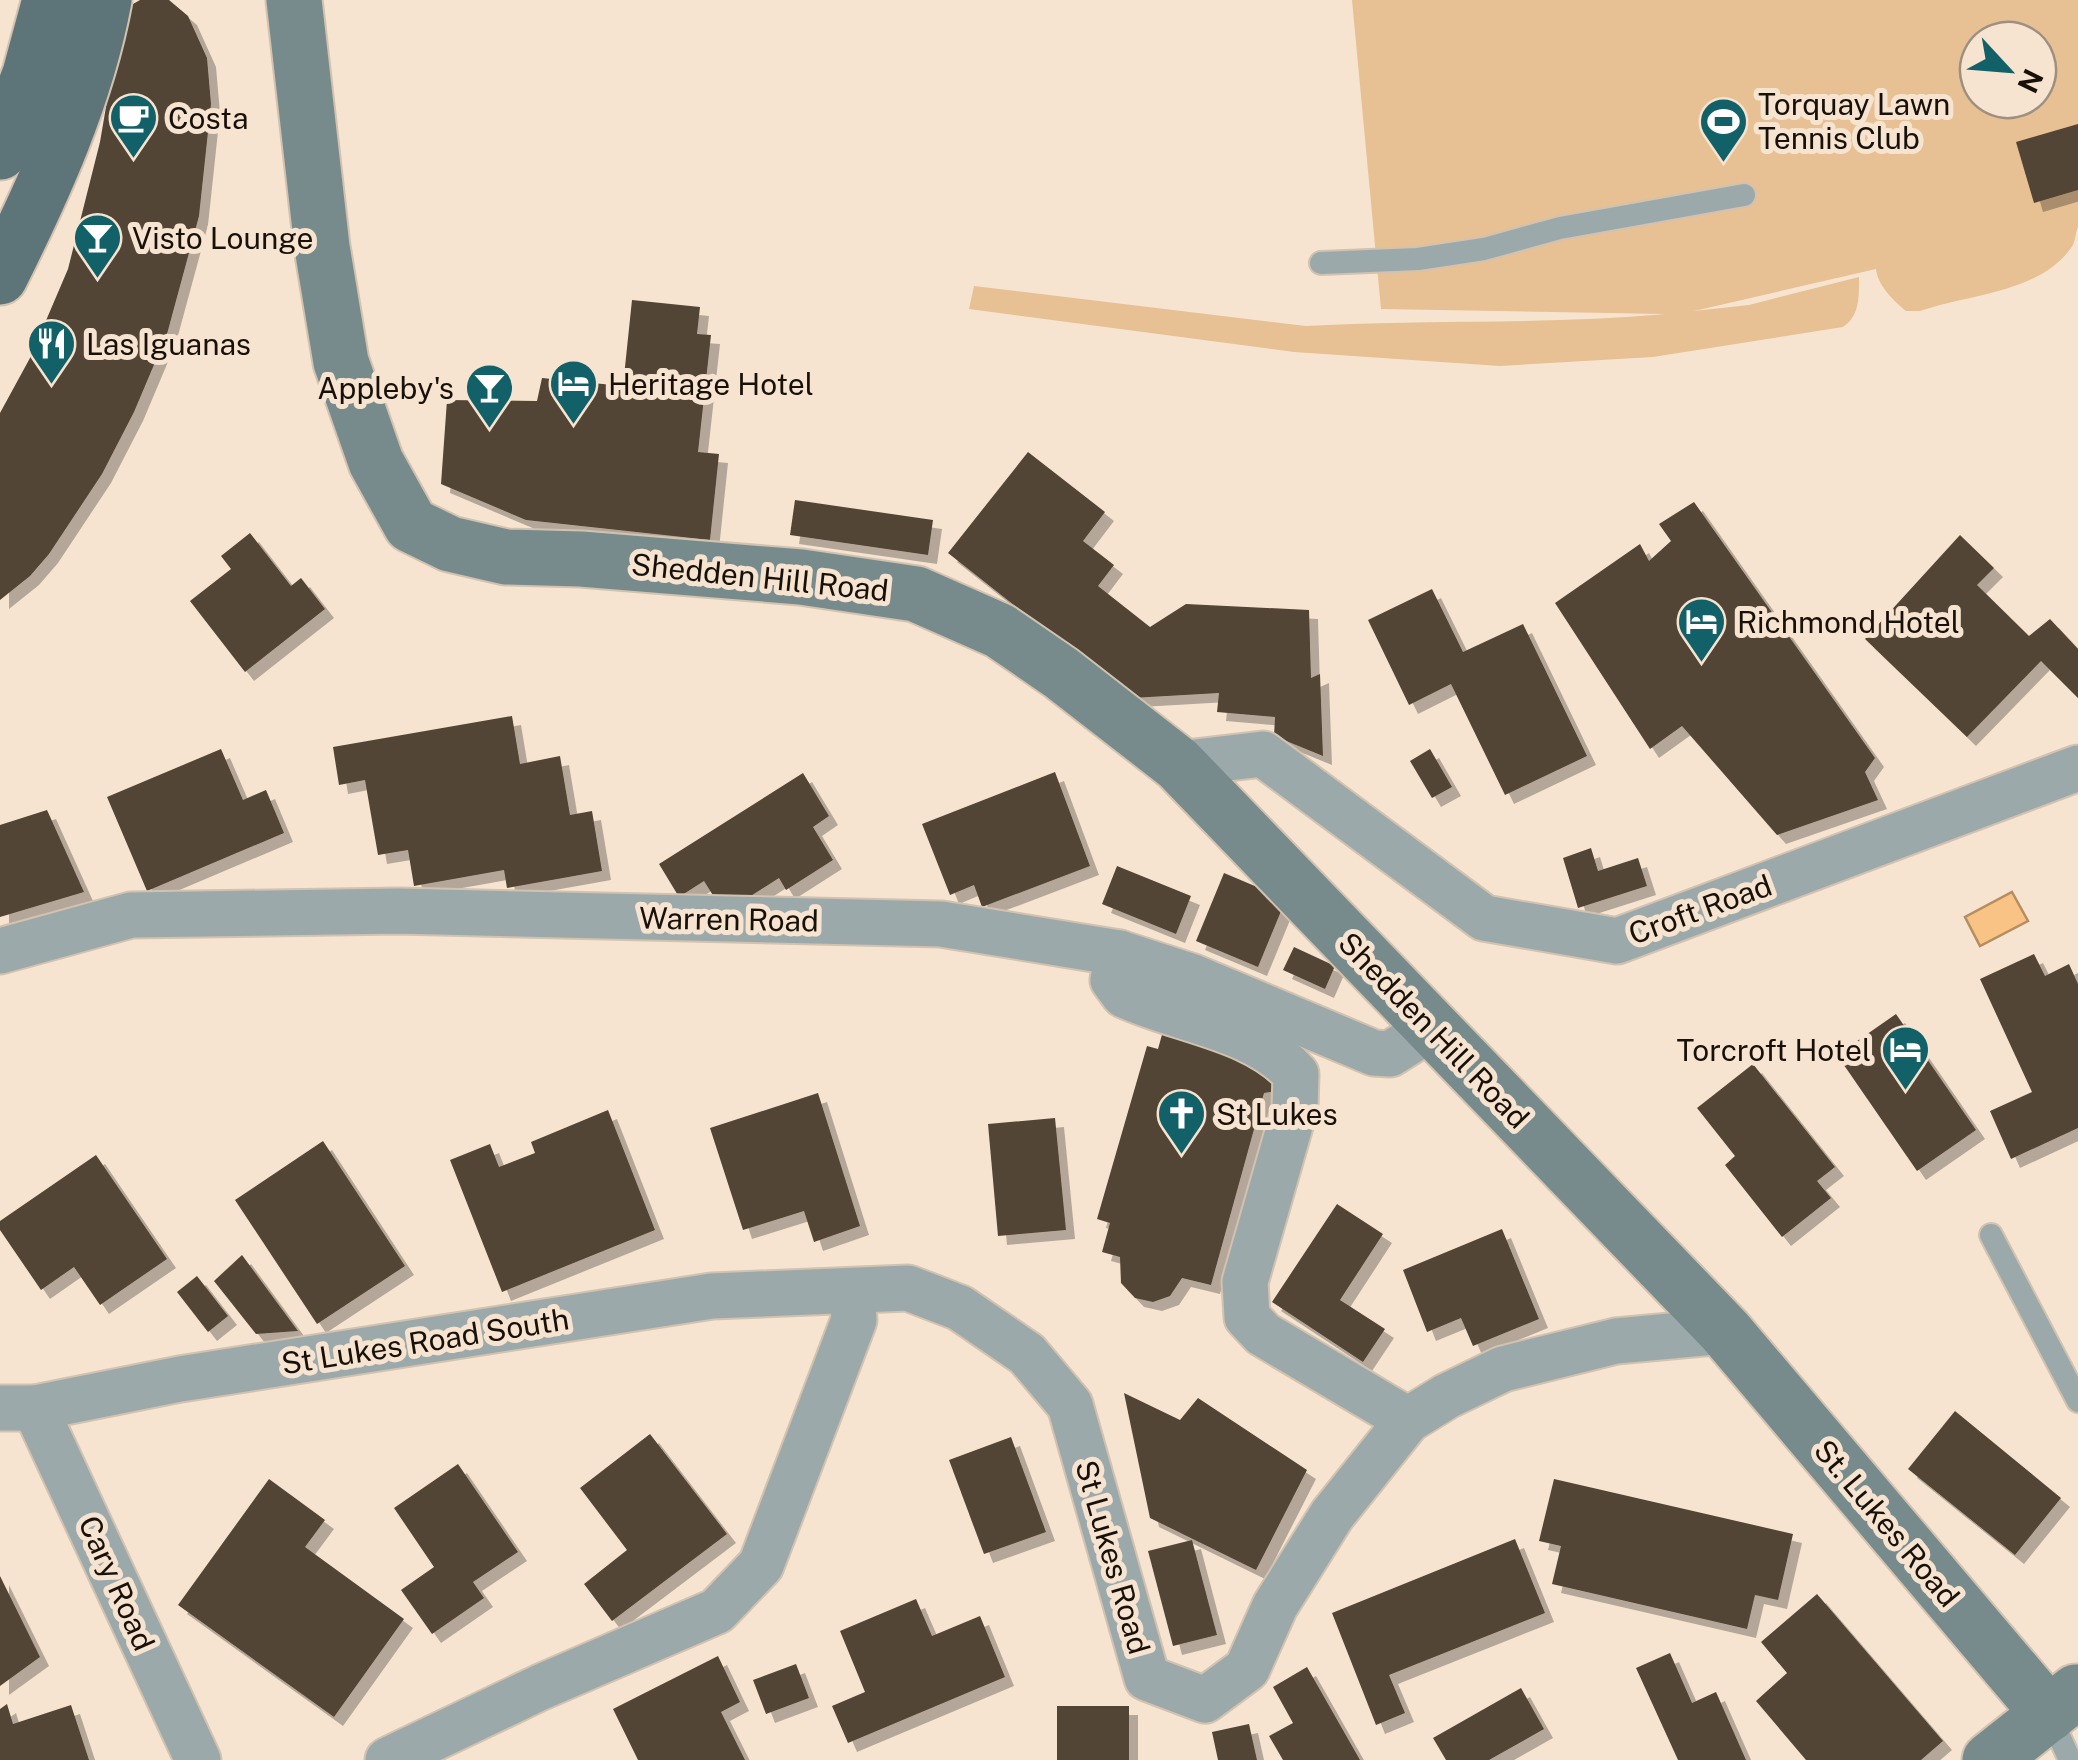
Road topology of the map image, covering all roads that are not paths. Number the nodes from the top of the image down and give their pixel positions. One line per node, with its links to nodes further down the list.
1 (50, 0): 4 (main road)
2 (294, 0): 8 (street, Shedden Hill Road)
3 (100, 20): 7 (main road)
4 (0, 152)
5 (1744, 195): 6 (lane)
6 (1321, 263)
7 (0, 278)
8 (1178, 764): 9 (street, Croft Road); 12 (street, Shedden Hill Road)
9 (2078, 768)
10 (0, 951): 11 (street, Warren Road)
11 (1119, 954): 12 (street, Warren Road); 18 (street)
12 (1433, 1027): 15 (street, Shedden Hill Road)
13 (1991, 1236): 16 (lane)
14 (852, 1292): 17 (street, St Lukes Road South); 18 (street, St Lukes Road); 21 (street)
15 (1725, 1332): 18 (street, St Lukes Road); 19 (street, St. Lukes Road)
16 (2078, 1401)
17 (17, 1408): 20 (street, Cary Road)
18 (1408, 1420)
19 (2069, 1728): 22 (street)
20 (198, 1760)
21 (388, 1760)
22 (1990, 1760)

